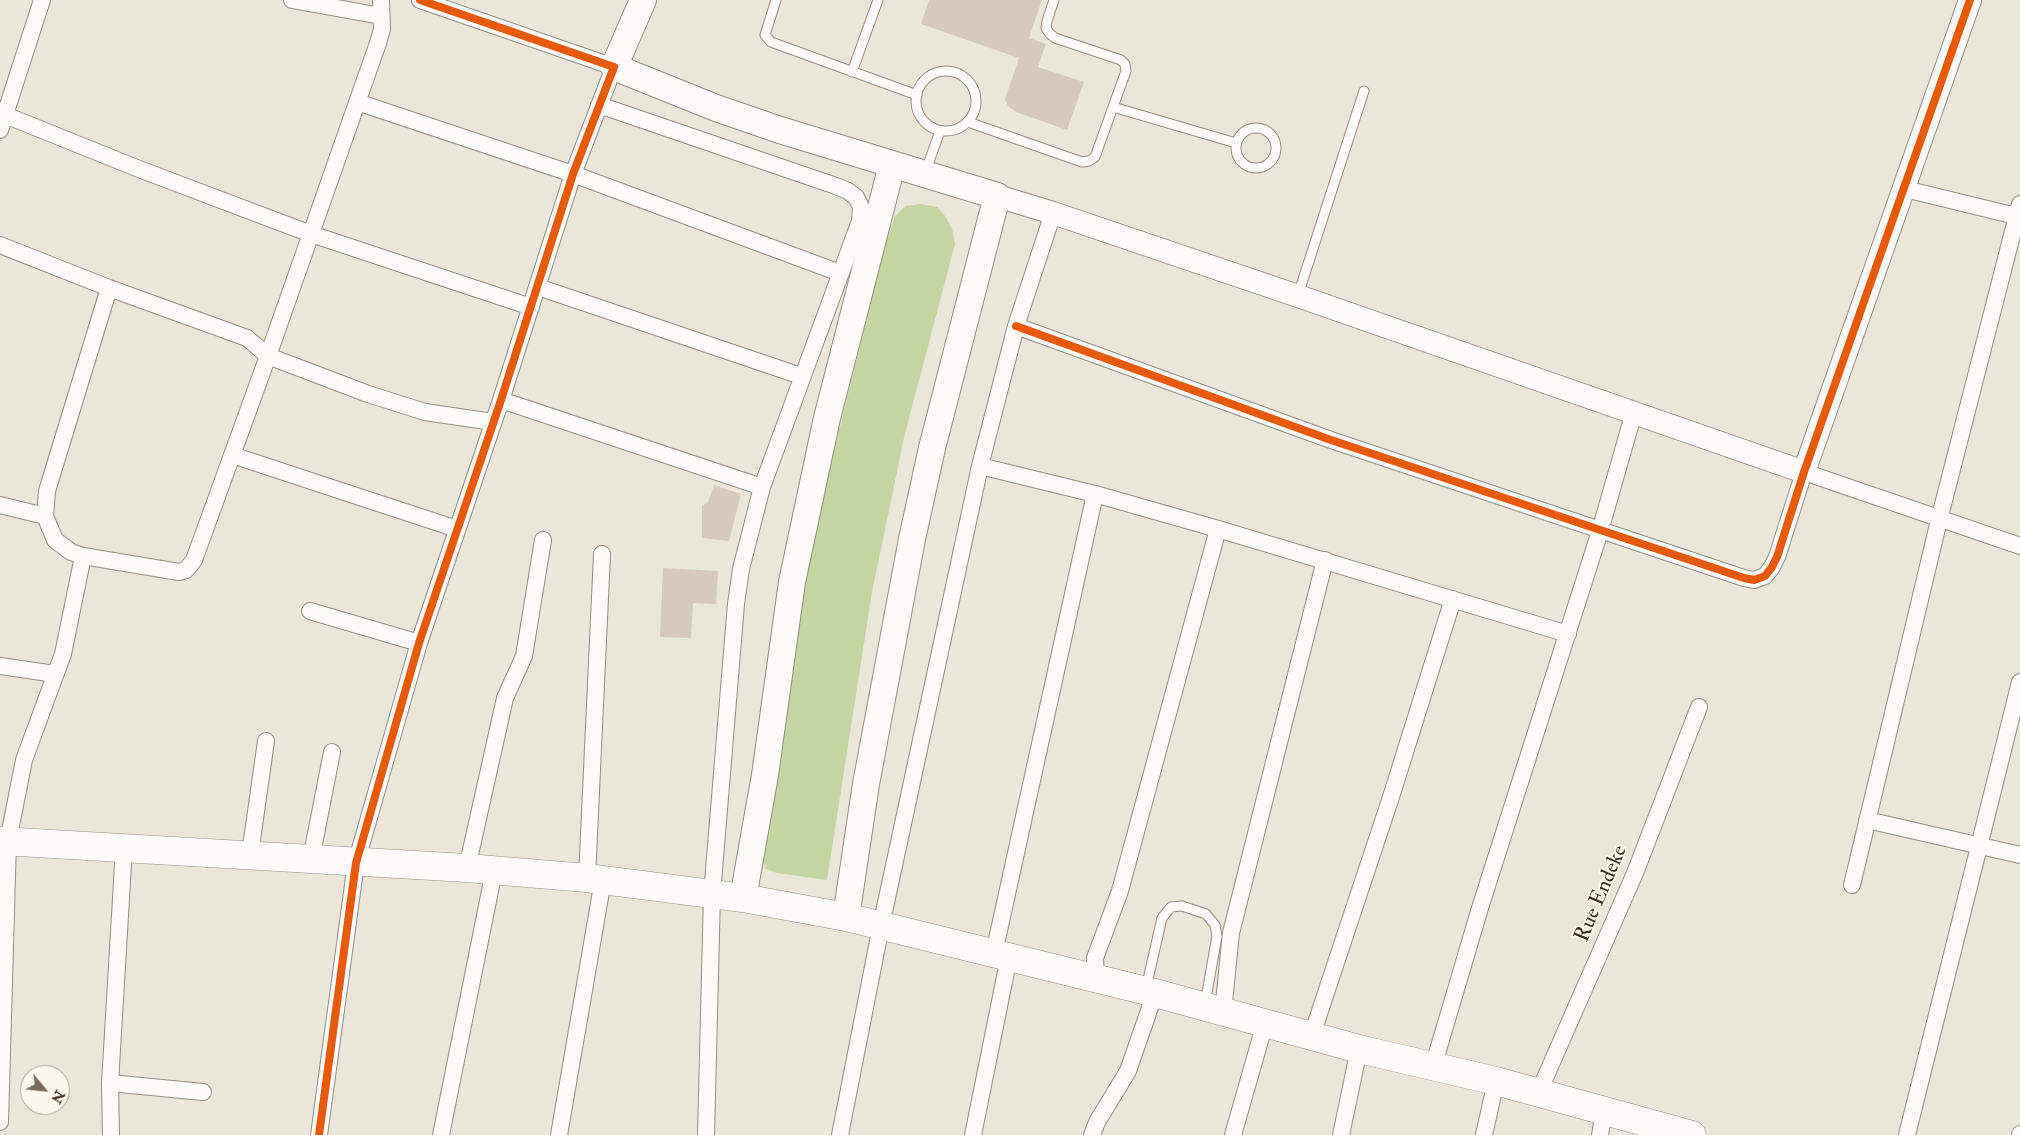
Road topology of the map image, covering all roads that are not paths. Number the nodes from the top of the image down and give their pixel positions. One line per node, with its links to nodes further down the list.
1 (42, 0): 18 (street)
2 (292, 0): 10 (street)
3 (381, 0): 10 (street)
4 (420, 0): 11 (street)
5 (643, 0): 11 (main road)
6 (776, 0): 12 (lane)
7 (878, 0): 12 (lane)
8 (1054, 0): 17 (lane)
9 (1970, 0): 25 (street)
10 (381, 16): 15 (street)
11 (614, 67): 16 (street); 22 (main road)
12 (852, 72): 14 (lane)
13 (1364, 90): 34 (lane)
14 (916, 95): 19 (lane); 20 (lane)
15 (357, 102): 23 (street); 29 (street)
16 (599, 105): 23 (street); 31 (street)
17 (1113, 106): 19 (lane); 21 (lane)
18 (3, 122): 29 (street)
19 (968, 122): 20 (lane)
20 (940, 131): 24 (lane)
21 (1236, 143): 21 (lane)
22 (892, 165): 24 (main road); 80 (main road)
23 (573, 174): 31 (street); 32 (street)
24 (925, 175): 26 (main road)
25 (1905, 189): 27 (street); 44 (street)
26 (998, 196): 28 (street); 81 (main road)
27 (2019, 212): 49 (street)
28 (1053, 213): 34 (street); 36 (street)
29 (311, 234): 35 (street); 37 (street)
30 (0, 245): 33 (street)
31 (840, 273): 38 (street)
32 (538, 287): 35 (street); 38 (street)
33 (109, 288): 37 (street); 48 (street)
34 (1298, 296): 40 (street)
35 (531, 307): 39 (street)
36 (1016, 326): 43 (street); 52 (street)
37 (268, 356): 41 (street); 42 (street)
38 (801, 376): 45 (street)
39 (501, 400): 41 (street); 45 (street)
40 (1634, 412): 44 (street); 52 (street)
41 (493, 422): 50 (street)
42 (232, 455): 50 (street); 56 (street)
43 (980, 466): 46 (street); 82 (street)
44 (1804, 472): 49 (street); 52 (street)
45 (762, 487): 79 (street)
46 (1095, 494): 51 (street); 83 (street)
47 (0, 505): 48 (street)
48 (45, 516): 56 (street)
49 (1939, 520): 54 (street); 68 (street)
50 (457, 529): 61 (street)
51 (1218, 529): 57 (street); 84 (street)
52 (1600, 530): 60 (street)
53 (543, 540): 76 (street)
54 (2020, 546)
55 (602, 554): 77 (street)
56 (83, 556): 63 (street)
57 (1325, 560): 58 (street); 86 (street)
58 (1453, 599): 60 (street); 88 (street)
59 (310, 611): 61 (street)
60 (1568, 634): 90 (street)
61 (419, 643): 75 (street)
62 (0, 666): 63 (street)
63 (55, 674): 69 (street)
64 (2020, 682): 70 (street)
65 (1699, 708): 94 (street, Rue Endeke)
66 (266, 741): 72 (street)
67 (332, 752): 74 (street)
68 (1867, 820): 70 (street); 78 (street)
69 (4, 841): 71 (highway); 95 (street)
70 (1979, 846): 73 (street); 109 (street)
71 (124, 848): 72 (highway); 92 (street)
72 (250, 854): 74 (highway)
73 (2020, 855)
74 (311, 859): 75 (highway)
75 (356, 863): 76 (highway); 98 (street)
76 (480, 869): 77 (highway); 99 (street)
77 (595, 879): 79 (highway); 100 (street)
78 (1852, 885)
79 (712, 894): 80 (highway); 101 (street)
80 (743, 898): 81 (highway)
81 (846, 917): 82 (highway)
82 (881, 926): 83 (highway); 102 (street)
83 (1002, 955): 84 (highway); 103 (street)
84 (1096, 980): 85 (highway)
85 (1150, 992): 86 (highway); 86 (lane); 104 (street)
86 (1214, 1009): 87 (highway)
87 (1265, 1023): 88 (highway); 105 (street)
88 (1312, 1036): 89 (highway)
89 (1359, 1049): 90 (highway); 106 (street)
90 (1433, 1067): 91 (highway)
91 (1496, 1081): 94 (highway); 107 (street)
92 (110, 1083): 93 (street); 97 (street)
93 (203, 1092)
94 (1538, 1094): 96 (highway)
95 (0, 1122)
96 (1602, 1123): 108 (highway)
97 (111, 1135)
98 (319, 1135)
99 (441, 1135)
100 (559, 1135)
101 (706, 1135)
102 (840, 1135)
103 (973, 1135)
104 (1092, 1135)
105 (1233, 1135)
106 (1341, 1135)
107 (1484, 1135)
108 (1692, 1135)
109 (1907, 1135)

